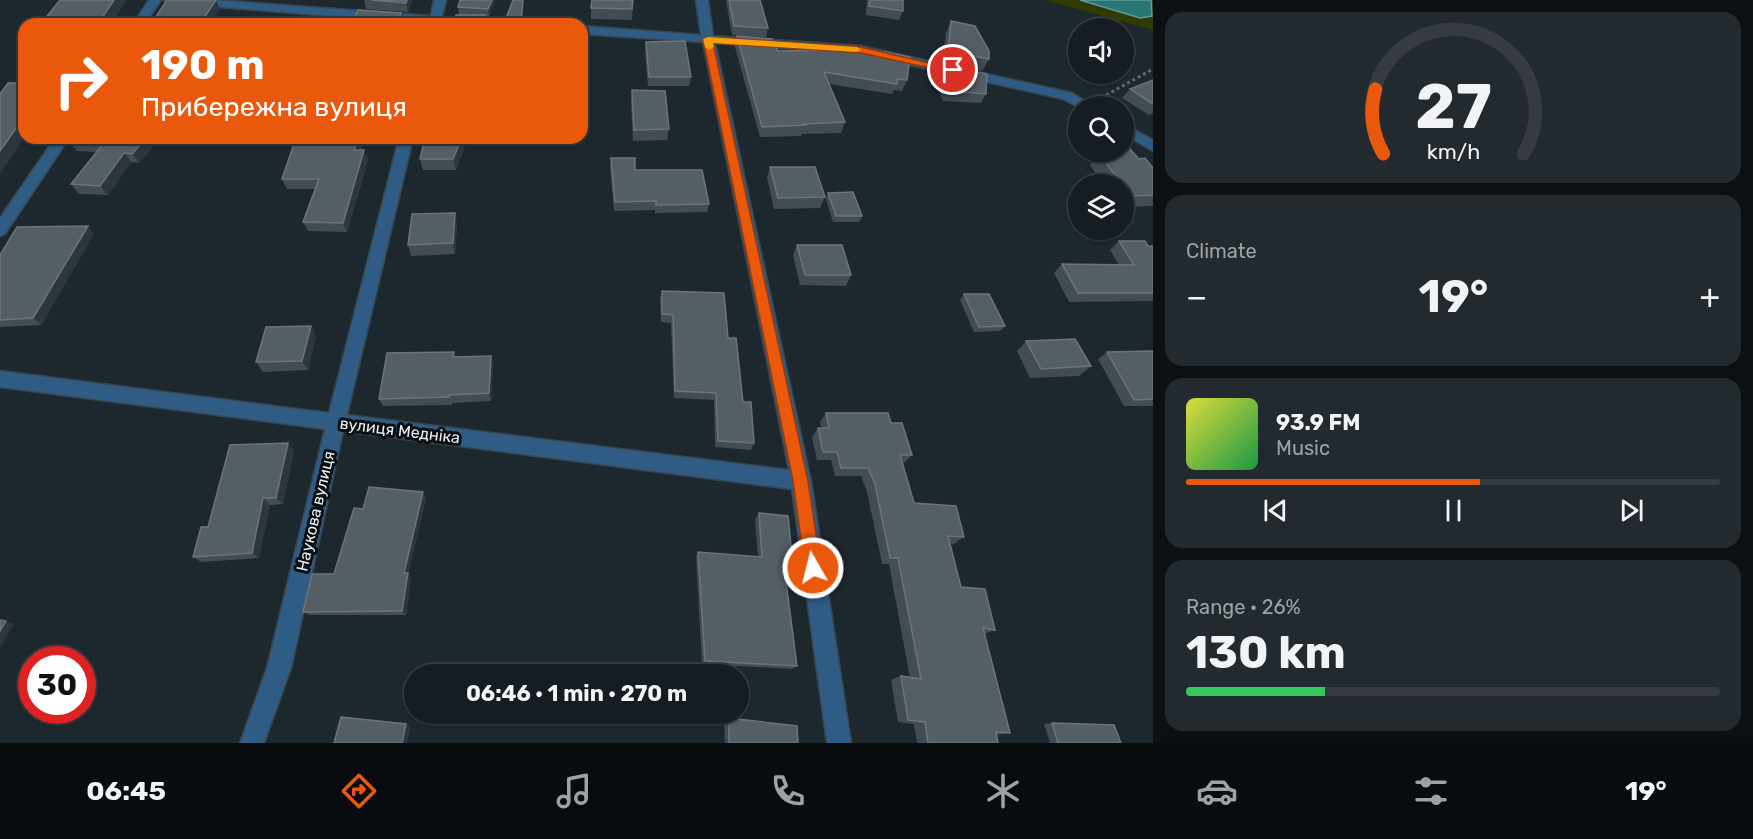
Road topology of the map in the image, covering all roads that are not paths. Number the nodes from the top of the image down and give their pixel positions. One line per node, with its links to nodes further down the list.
1 (155, 0): 5 (street)
2 (169, 0): 6 (street)
3 (440, 0): 7 (street)
4 (702, 0): 9 (street)
5 (143, 18)
6 (387, 18)
7 (436, 18)
8 (588, 30): 9 (street)
9 (708, 39): 10 (street); 18 (street)
10 (1068, 97)
11 (1134, 134): 14 (street)
12 (58, 144): 15 (street)
13 (405, 144): 17 (street, Наукова вулиця)
14 (1153, 146)
15 (0, 230)
16 (0, 379): 17 (street, вулиця Медніка)
17 (336, 422): 18 (street, вулиця Медніка); 19 (street, Наукова вулиця)
18 (801, 481): 20 (street)
19 (252, 743)
20 (839, 743)

